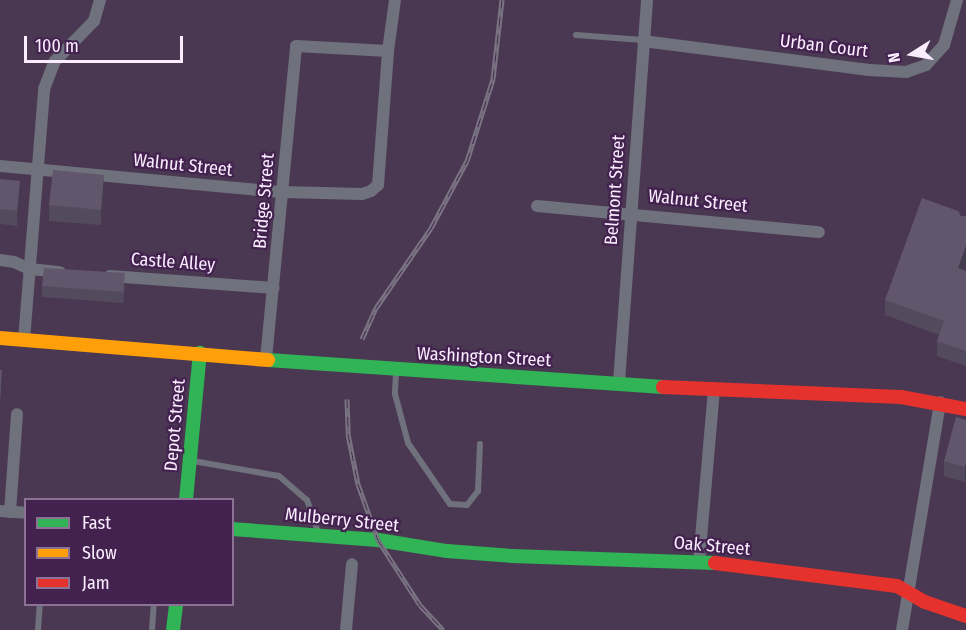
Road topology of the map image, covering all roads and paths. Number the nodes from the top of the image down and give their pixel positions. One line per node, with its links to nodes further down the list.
1 (100, 0): 9 (street)
2 (395, 0): 7 (street)
3 (646, 0): 6 (street, Belmont Street)
4 (957, 0): 6 (street, Urban Court)
5 (576, 35): 6 (lane)
6 (643, 40): 12 (street, Belmont Street)
7 (388, 51): 10 (street, Walnut Street); 10 (street, Bridge Street)
8 (0, 166): 9 (street, Walnut Street)
9 (36, 168): 10 (street, Walnut Street); 15 (street)
10 (282, 192): 18 (street, Bridge Street)
11 (537, 206): 12 (street, Walnut Street)
12 (631, 212): 13 (street, Walnut Street); 24 (street, Belmont Street)
13 (819, 232)
14 (0, 260): 15 (street)
15 (30, 269): 16 (street); 20 (street)
16 (76, 273)
17 (99, 275): 18 (street, Castle Alley)
18 (274, 288): 22 (street, Bridge Street)
19 (0, 338): 20 (main road, Washington Street)
20 (24, 340): 21 (main road, Washington Street)
21 (200, 353): 22 (main road, Washington Street); 30 (main road, Depot Street)
22 (266, 359): 23 (main road, Washington Street)
23 (396, 370): 24 (main road, Washington Street); 29 (lane)
24 (619, 382): 25 (main road, Washington Street)
25 (714, 390): 26 (main road, Washington Street); 37 (street)
26 (940, 402): 27 (main road, Washington Street); 39 (street)
27 (966, 409)
28 (16, 414): 32 (street)
29 (480, 444)
30 (190, 460): 31 (main road, Depot Street); 35 (lane)
31 (186, 498)
32 (5, 511): 33 (street)
33 (24, 513)
34 (234, 529): 35 (main road, Mulberry Street)
35 (319, 535): 36 (main road, Mulberry Street)
36 (447, 550): 37 (main road, Oak Street)
37 (699, 561): 39 (main road, Oak Street)
38 (352, 564): 47 (street)
39 (909, 591): 43 (main road, Oak Street); 48 (street)
40 (40, 606): 44 (lane)
41 (154, 606): 45 (lane)
42 (176, 606): 46 (main road)
43 (966, 616)
44 (38, 630)
45 (152, 630)
46 (173, 630)
47 (346, 630)
48 (902, 630)

